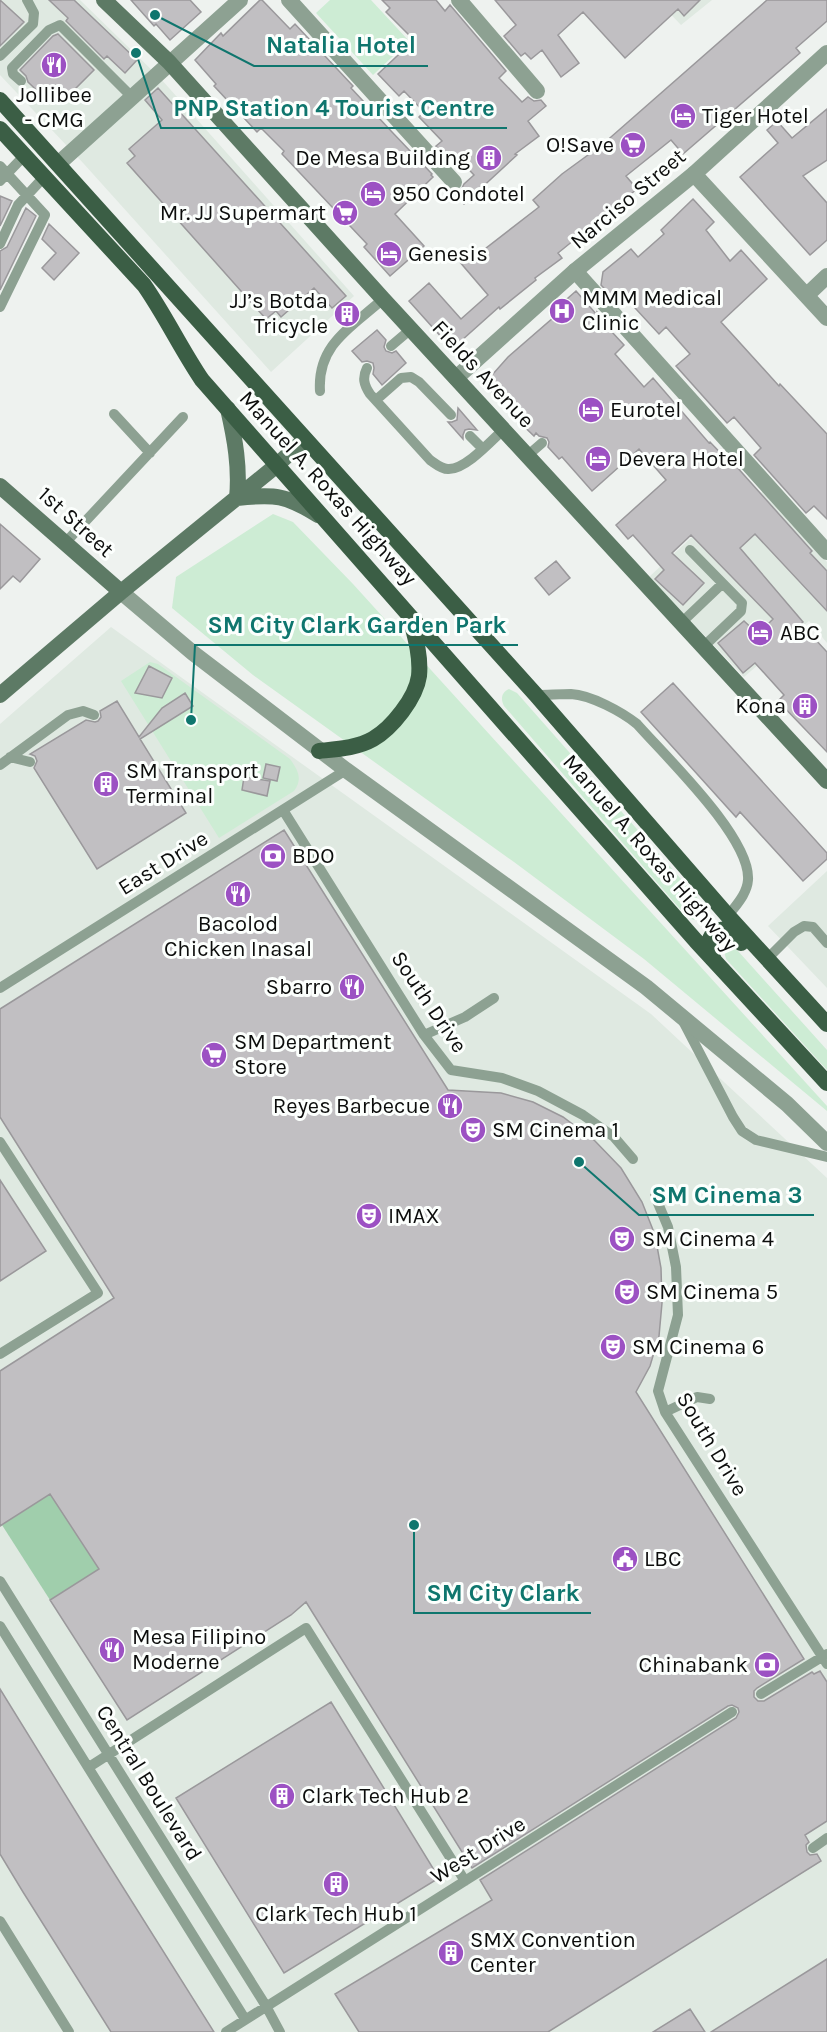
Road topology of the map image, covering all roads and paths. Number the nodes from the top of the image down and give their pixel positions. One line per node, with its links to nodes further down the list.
1 (27, 0): 7 (lane)
2 (104, 0): 8 (main road, Fields Avenue)
3 (240, 0): 8 (street)
4 (289, 0): 19 (street)
5 (459, 0): 10 (street)
6 (827, 53): 17 (street, Narciso Street)
7 (0, 56)
8 (169, 63): 11 (street); 25 (main road, Fields Avenue)
9 (21, 81): 11 (lane)
10 (537, 91)
11 (131, 96): 15 (street)
12 (0, 100): 15 (main road, Manuel A. Roxas Highway)
13 (0, 129): 14 (main road, Manuel A. Roxas Highway)
14 (24, 156): 16 (lane); 18 (main road, Manuel A. Roxas Highway)
15 (58, 164): 40 (main road, Manuel A. Roxas Highway)
16 (2, 174): 20 (lane)
17 (694, 174): 22 (street, Narciso Street); 24 (street)
18 (44, 177): 20 (lane); 34 (main road, Manuel A. Roxas Highway)
19 (454, 182)
20 (26, 195): 21 (lane); 26 (lane)
21 (0, 244)
22 (575, 271): 31 (street, Narciso Street); 51 (street)
23 (827, 276): 24 (street)
24 (807, 296): 27 (street)
25 (384, 299): 28 (main road, Fields Avenue); 32 (lane)
26 (0, 307)
27 (827, 318)
28 (411, 329): 29 (lane); 31 (main road, Fields Avenue)
29 (391, 346)
30 (367, 368): 33 (lane)
31 (456, 378): 38 (main road, Fields Avenue)
32 (320, 392)
33 (376, 400): 36 (lane); 42 (lane)
34 (228, 409): 45 (main road, Manuel A. Roxas Highway); 47 (main road)
35 (114, 414): 43 (lane)
36 (451, 415)
37 (183, 417): 43 (lane)
38 (503, 429): 42 (lane); 44 (main road, Fields Avenue)
39 (470, 436): 42 (lane)
40 (305, 439): 45 (main road); 58 (main road, Manuel A. Roxas Highway)
41 (542, 443): 44 (lane)
42 (482, 448)
43 (150, 453): 49 (lane)
44 (527, 456): 55 (main road, Fields Avenue)
45 (277, 465): 47 (main road); 48 (main road, Manuel A. Roxas Highway)
46 (0, 486): 49 (main road, 1st Street)
47 (237, 498): 48 (main road); 53 (main road)
48 (327, 520): 54 (main road, Manuel A. Roxas Highway)
49 (65, 543): 53 (main road, 1st Street)
50 (690, 550): 52 (lane)
51 (827, 552)
52 (722, 584): 55 (lane); 56 (lane)
53 (121, 592): 57 (main road); 60 (street)
54 (409, 613): 60 (main road); 70 (main road, Manuel A. Roxas Highway)
55 (681, 623): 56 (main road, Fields Avenue)
56 (703, 647): 65 (main road, Fields Avenue)
57 (0, 695)
58 (536, 695): 67 (main road, Manuel A. Roxas Highway); 67 (lane)
59 (94, 715): 61 (lane)
60 (320, 751): 64 (street)
61 (10, 758): 62 (lane); 63 (lane)
62 (30, 762)
63 (0, 765)
64 (346, 770): 66 (lane, East Drive); 73 (street)
65 (827, 781)
66 (283, 810): 71 (lane, East Drive); 75 (lane, South Drive)
67 (728, 916): 69 (main road, Manuel A. Roxas Highway)
68 (827, 943): 69 (lane)
69 (768, 959): 74 (main road, Manuel A. Roxas Highway)
70 (715, 962): 76 (main road); 77 (main road, Manuel A. Roxas Highway)
71 (0, 988)
72 (494, 998): 75 (lane)
73 (678, 1012): 79 (street); 80 (lane)
74 (827, 1024)
75 (424, 1035): 81 (lane, South Drive)
76 (827, 1036)
77 (827, 1083)
78 (0, 1142): 83 (lane)
79 (827, 1143)
80 (827, 1157)
81 (633, 1160)
82 (655, 1196): 85 (lane, South Drive)
83 (0, 1354)
84 (710, 1399): 85 (lane)
85 (665, 1412): 88 (lane, South Drive)
86 (0, 1581): 91 (lane, Central Boulevard)
87 (0, 1626): 92 (lane, Central Boulevard)
88 (825, 1658): 89 (lane)
89 (761, 1694)
90 (732, 1712): 95 (lane, West Drive)
91 (109, 1755): 92 (lane); 95 (lane); 97 (lane, Central Boulevard)
92 (88, 1767): 98 (lane, Central Boulevard)
93 (827, 1839): 94 (lane)
94 (813, 1848)
95 (465, 1881): 97 (lane, West Drive)
96 (0, 1921): 99 (lane)
97 (266, 2006): 98 (lane, West Drive); 101 (lane, Central Boulevard)
98 (245, 2019): 100 (lane, West Drive)
99 (69, 2032)
100 (226, 2032)
101 (280, 2032)

